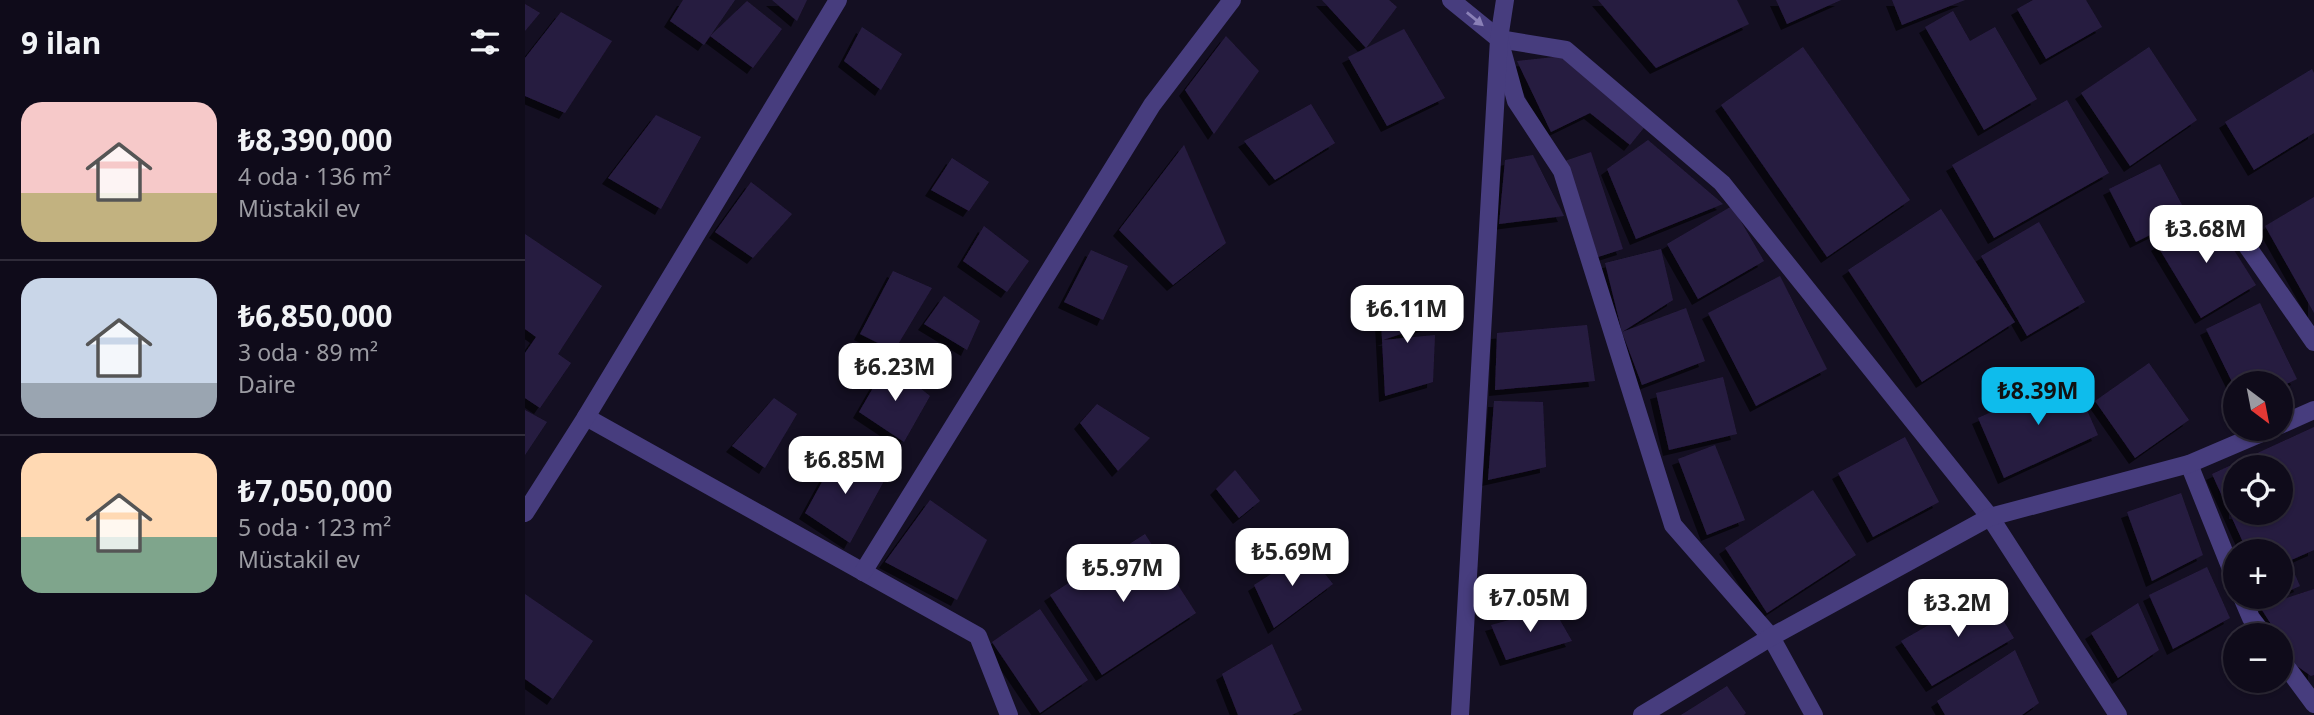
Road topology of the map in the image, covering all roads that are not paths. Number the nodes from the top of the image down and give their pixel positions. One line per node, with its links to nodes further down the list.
1 (838, 0): 9 (street)
2 (1232, 0): 16 (street)
3 (1451, 0): 5 (street, one-way to 5)
4 (1505, 0): 5 (street)
5 (1499, 39): 14 (street); 17 (street); 21 (street)
6 (2238, 233): 7 (street)
7 (2314, 342)
8 (2314, 410): 10 (street)
9 (586, 417): 13 (street); 16 (street)
10 (2293, 419)
11 (2243, 441): 12 (street)
12 (2189, 464): 14 (street); 15 (street)
13 (525, 513)
14 (1990, 517): 17 (street); 24 (street)
15 (2223, 549)
16 (863, 572): 20 (street)
17 (1772, 637): 22 (street); 23 (street)
18 (2293, 676): 19 (street)
19 (2314, 704)
20 (1009, 715)
21 (1460, 715)
22 (1642, 715)
23 (1814, 715)
24 (2118, 715)

